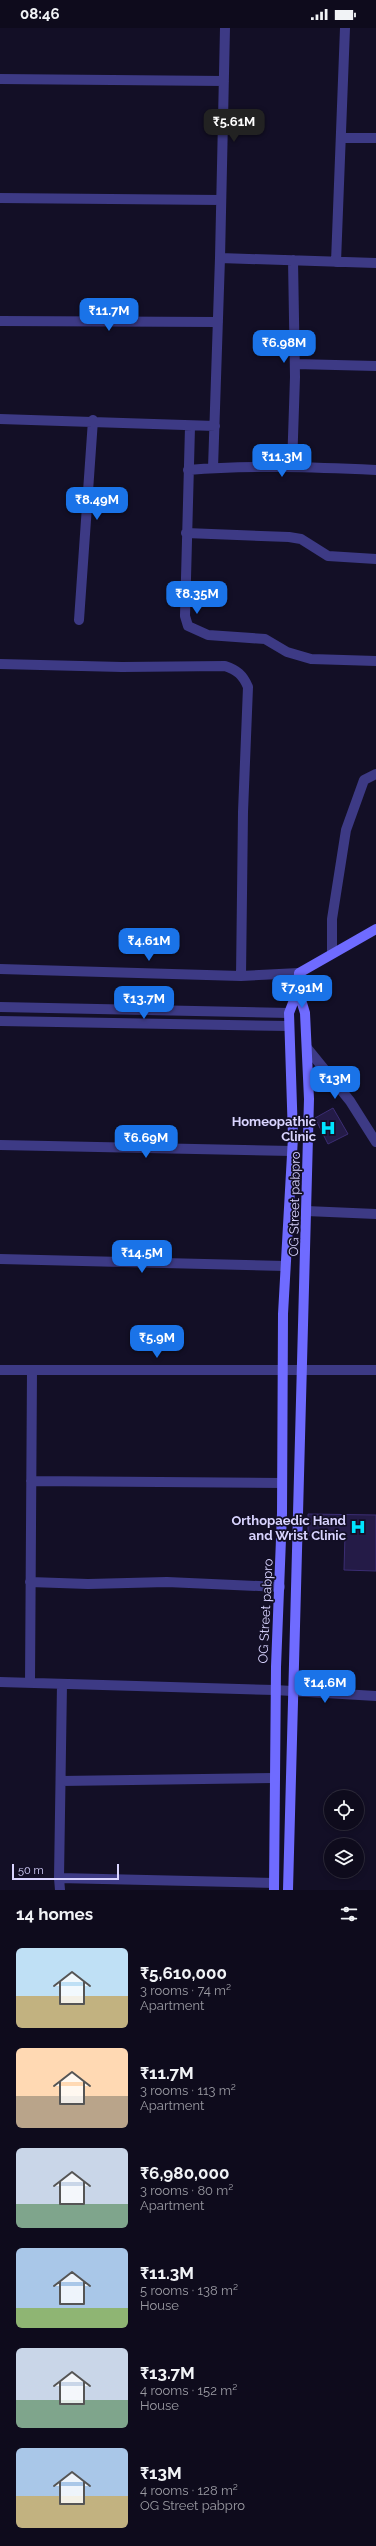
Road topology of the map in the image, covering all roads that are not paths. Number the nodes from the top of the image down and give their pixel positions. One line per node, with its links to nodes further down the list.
1 (225, 28): 4 (street)
2 (345, 28): 5 (street)
3 (0, 79): 4 (street)
4 (224, 81): 8 (street)
5 (341, 138): 6 (street); 11 (street)
6 (376, 138)
7 (0, 198): 8 (street)
8 (221, 200): 9 (street)
9 (220, 258): 10 (street); 14 (street)
10 (293, 260): 11 (street); 15 (street)
11 (336, 262): 12 (street)
12 (376, 263)
13 (0, 321): 14 (street)
14 (218, 322): 19 (street)
15 (295, 364): 16 (street); 21 (street)
16 (376, 366)
17 (0, 419): 18 (street)
18 (93, 420): 20 (street); 27 (street)
19 (215, 426): 20 (street); 22 (street)
20 (190, 427): 23 (street)
21 (292, 467): 22 (street); 24 (street)
22 (213, 468): 23 (street)
23 (188, 470): 25 (street)
24 (376, 470)
25 (186, 532): 26 (street); 28 (street)
26 (376, 559)
27 (79, 620)
28 (376, 661)
29 (0, 664): 35 (street)
30 (376, 774): 32 (street)
31 (376, 929): 32 (street)
32 (332, 953): 34 (street)
33 (0, 969): 35 (street)
34 (299, 972): 35 (street); 36 (street)
35 (241, 976)
36 (298, 990): 38 (street, OG Street pabpro); 39 (street, OG Street pabpro)
37 (0, 1007): 38 (street)
38 (289, 1013): 39 (street); 41 (street, OG Street pabpro)
39 (305, 1013): 42 (street, OG Street pabpro)
40 (0, 1020): 41 (street)
41 (289, 1026): 42 (street); 46 (street, OG Street pabpro)
42 (306, 1026): 43 (street, OG Street pabpro)
43 (307, 1048): 44 (street); 47 (street, OG Street pabpro)
44 (376, 1142)
45 (0, 1146): 46 (street)
46 (292, 1151): 50 (street, OG Street pabpro)
47 (306, 1211): 48 (street); 52 (street, OG Street pabpro)
48 (376, 1214)
49 (0, 1259): 50 (street)
50 (285, 1266): 51 (street, OG Street pabpro)
51 (283, 1369): 52 (street); 54 (street); 57 (street, OG Street pabpro)
52 (302, 1369): 55 (street); 64 (street, OG Street pabpro)
53 (0, 1370): 54 (street)
54 (32, 1370): 56 (street)
55 (376, 1370)
56 (31, 1481): 57 (street); 58 (street)
57 (282, 1483): 59 (street, OG Street pabpro)
58 (30, 1582): 59 (street); 61 (street)
59 (280, 1587): 63 (street, OG Street pabpro)
60 (0, 1682): 61 (street)
61 (30, 1683): 62 (street)
62 (62, 1684): 63 (street); 67 (street)
63 (276, 1690): 64 (street); 66 (street, OG Street pabpro)
64 (295, 1691): 65 (street); 71 (street, OG Street pabpro)
65 (376, 1696)
66 (274, 1778): 67 (street); 69 (street, OG Street pabpro)
67 (61, 1781): 68 (street)
68 (59, 1878): 69 (street); 70 (street)
69 (274, 1886)
70 (60, 1890)
71 (288, 1890)

